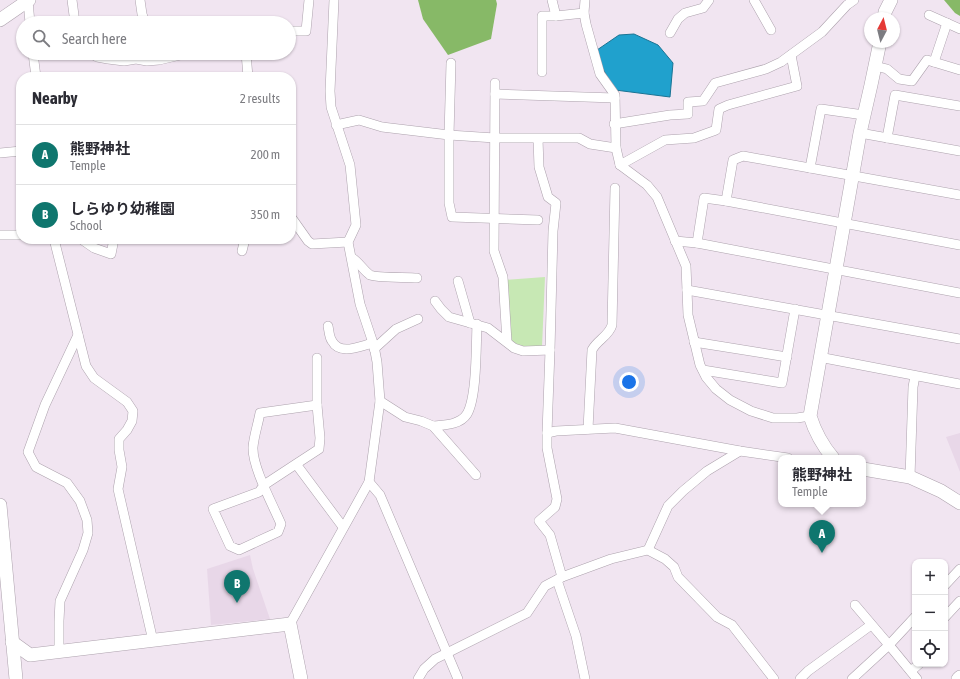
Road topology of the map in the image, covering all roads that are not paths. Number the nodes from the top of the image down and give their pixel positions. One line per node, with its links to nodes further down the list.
1 (28, 0): 15 (street); 19 (street)
2 (72, 0): 16 (street)
3 (140, 0): 17 (street)
4 (309, 0): 23 (street)
5 (334, 0): 44 (street)
6 (552, 0): 18 (street)
7 (585, 0): 13 (street)
8 (709, 0): 24 (street)
9 (754, 0): 22 (street)
10 (854, 0): 26 (street)
11 (891, 0): 12 (street)
12 (886, 12)
13 (584, 13): 18 (street); 40 (street)
14 (928, 15): 20 (street)
15 (29, 16)
16 (74, 16)
17 (143, 16)
18 (556, 16): 37 (street)
19 (0, 20)
20 (947, 23): 21 (street); 32 (street)
21 (960, 29)
22 (771, 30)
23 (296, 31)
24 (670, 33)
25 (879, 48): 33 (street)
26 (791, 55): 43 (street); 54 (street)
27 (34, 60): 35 (street)
28 (117, 60): 29 (street)
29 (130, 60)
30 (247, 60): 36 (street)
31 (451, 62): 46 (street)
32 (934, 62): 33 (street); 34 (street)
33 (875, 66): 42 (street)
34 (960, 70)
35 (35, 72)
36 (248, 72)
37 (542, 72)
38 (495, 83): 39 (street)
39 (495, 94): 40 (street); 47 (street)
40 (615, 98): 43 (street)
41 (960, 106): 48 (street)
42 (864, 115): 45 (street); 55 (street)
43 (614, 124): 50 (street)
44 (336, 125): 46 (street); 67 (street)
45 (860, 133): 48 (street); 56 (street)
46 (449, 135): 47 (street); 60 (street)
47 (495, 138): 49 (street); 60 (street)
48 (887, 138): 52 (street)
49 (538, 139): 50 (street); 92 (street)
50 (616, 148): 54 (street)
51 (16, 151): 53 (street)
52 (960, 151)
53 (0, 152)
54 (620, 165): 66 (street)
55 (810, 168): 56 (street); 59 (street)
56 (853, 176): 58 (street); 62 (street)
57 (615, 188): 103 (street)
58 (960, 195)
59 (726, 201): 62 (street); 68 (street)
60 (494, 219): 61 (street); 89 (street)
61 (538, 220)
62 (844, 222): 73 (street); 76 (street)
63 (296, 225): 67 (street)
64 (0, 235): 65 (street)
65 (16, 235)
66 (675, 241): 68 (street); 79 (street)
67 (348, 242): 75 (street)
68 (697, 243): 76 (street)
69 (55, 244): 87 (street)
70 (88, 244): 71 (street)
71 (113, 244)
72 (244, 244): 74 (street)
73 (960, 245)
74 (242, 251)
75 (352, 258): 77 (street); 91 (street)
76 (835, 269): 80 (street); 83 (street)
77 (418, 278)
78 (458, 281): 85 (street)
79 (687, 290): 82 (street); 90 (street)
80 (960, 292)
81 (435, 301): 85 (street)
82 (796, 309): 83 (street); 93 (street)
83 (827, 314): 88 (street); 94 (street)
84 (418, 319): 91 (street)
85 (474, 323): 89 (street); 102 (street)
86 (328, 326): 91 (street)
87 (78, 335): 127 (street); 130 (street)
88 (960, 339)
89 (507, 342): 92 (street)
90 (694, 342): 93 (street); 96 (street)
91 (373, 346): 99 (street)
92 (550, 350): 104 (street)
93 (787, 357): 96 (street)
94 (819, 357): 97 (street); 101 (street)
95 (317, 358): 100 (street)
96 (703, 370): 101 (street)
97 (915, 376): 98 (street); 111 (street)
98 (960, 384)
99 (380, 401): 102 (street); 112 (street)
100 (318, 405): 108 (street); 113 (street)
101 (810, 416): 106 (street)
102 (432, 426): 110 (street)
103 (588, 429): 104 (street); 105 (street)
104 (547, 433): 119 (street)
105 (740, 451): 107 (street); 117 (street)
106 (830, 455)
107 (778, 457)
108 (296, 464): 113 (street); 116 (street)
109 (866, 470): 111 (street)
110 (476, 475)
111 (910, 477): 114 (street)
112 (369, 482): 116 (street); 131 (street)
113 (264, 485): 113 (street)
114 (960, 503)
115 (0, 505): 128 (street)
116 (343, 527): 125 (street)
117 (648, 550): 119 (street); 141 (street)
118 (960, 569): 120 (street)
119 (559, 578): 131 (street); 140 (street)
120 (948, 582)
121 (960, 601): 123 (street)
122 (855, 606): 126 (street)
123 (948, 614)
124 (912, 620): 129 (street)
125 (290, 624): 127 (street); 137 (street)
126 (871, 624): 129 (street); 142 (street)
127 (153, 641): 130 (street)
128 (12, 642): 132 (street); 136 (street)
129 (889, 645): 134 (street); 143 (street)
130 (59, 652): 132 (street)
131 (446, 653): 138 (street); 139 (street)
132 (30, 655): 136 (street)
133 (916, 667): 134 (street)
134 (911, 671): 144 (street)
135 (960, 677): 145 (street)
136 (16, 678)
137 (301, 679)
138 (418, 679)
139 (458, 679)
140 (585, 679)
141 (774, 679)
142 (800, 679)
143 (852, 679)
144 (917, 679)
145 (958, 679)

